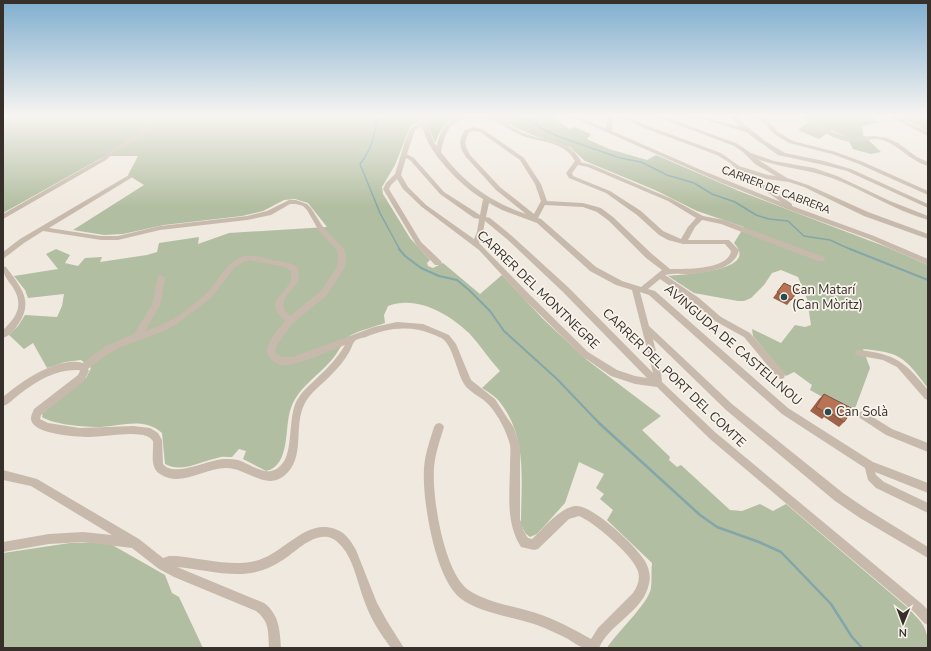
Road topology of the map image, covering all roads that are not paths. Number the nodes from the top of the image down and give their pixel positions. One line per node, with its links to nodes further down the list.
1 (120, 146): 30 (street)
2 (407, 146): 16 (street)
3 (433, 146): 14 (street, AVINGUDA DE CASTELLNOU)
4 (440, 146): 14 (street)
5 (462, 146): 34 (street)
6 (503, 146): 27 (street)
7 (563, 146): 18 (street)
8 (644, 146): 29 (street, CARRER DE CABRERA)
9 (701, 146): 20 (street)
10 (737, 146): 17 (street)
11 (769, 146): 15 (street)
12 (808, 146): 25 (street)
13 (898, 146): 19 (street)
14 (438, 153): 26 (street, AVINGUDA DE CASTELLNOU)
15 (780, 154): 21 (street); 28 (street)
16 (404, 155): 22 (street); 31 (street, CARRER DEL PORT DEL COMTE)
17 (750, 155): 21 (street); 24 (street)
18 (577, 163): 32 (street); 37 (street)
19 (928, 164)
20 (738, 167): 24 (street); 29 (street)
21 (807, 168): 33 (street)
22 (398, 175): 38 (street, CARRER DEL MONTNEGRE); 42 (street)
23 (129, 177): 35 (street)
24 (790, 180): 36 (street)
25 (928, 193)
26 (486, 199): 31 (street); 34 (street, AVINGUDA DE CASTELLNOU)
27 (543, 203): 34 (street); 44 (street)
28 (928, 206)
29 (797, 211): 41 (street, CARRER DE CABRERA)
30 (3, 217)
31 (482, 218): 38 (street); 56 (street, CARRER DEL PORT DEL COMTE)
32 (701, 218): 37 (street); 40 (street)
33 (928, 218)
34 (534, 219): 47 (street, AVINGUDA DE CASTELLNOU)
35 (43, 229): 39 (street); 48 (street)
36 (928, 237)
37 (683, 242): 44 (street)
38 (475, 244): 56 (street, CARRER DEL MONTNEGRE)
39 (3, 256)
40 (821, 259)
41 (928, 262)
42 (438, 263)
43 (3, 269): 50 (street)
44 (669, 272): 45 (street)
45 (660, 276): 47 (street); 55 (street)
46 (161, 278): 51 (street)
47 (639, 288): 49 (street); 62 (street, AVINGUDA DE CASTELLNOU)
48 (290, 320): 51 (street); 52 (street)
49 (645, 326): 56 (street); 68 (street)
50 (3, 335)
51 (137, 337): 54 (street)
52 (351, 340): 54 (street); 71 (street)
53 (859, 353): 57 (street)
54 (84, 368): 58 (street)
55 (781, 374)
56 (658, 384): 70 (street, CARRER DEL PORT DEL COMTE)
57 (928, 396)
58 (3, 402)
59 (863, 415): 61 (street)
60 (439, 426): 71 (street)
61 (928, 448)
62 (870, 465): 64 (street, AVINGUDA DE CASTELLNOU); 65 (street)
63 (3, 475): 66 (street)
64 (928, 488)
65 (928, 508)
66 (135, 543): 67 (street); 69 (street)
67 (3, 547)
68 (928, 553)
69 (163, 565): 72 (street); 73 (street)
70 (928, 620)
71 (593, 647)
72 (274, 648)
73 (398, 648)

